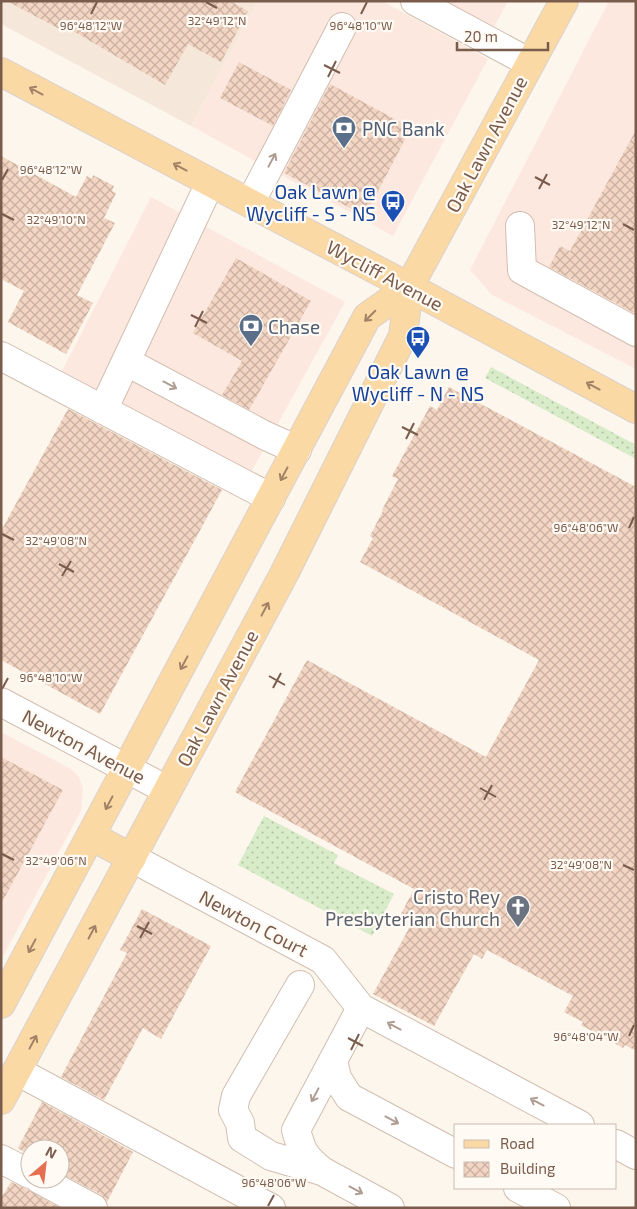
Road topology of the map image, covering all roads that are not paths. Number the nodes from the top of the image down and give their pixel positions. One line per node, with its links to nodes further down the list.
1 (415, 1): 4 (street)
2 (564, 1): 4 (main road, Oak Lawn Avenue)
3 (342, 28): 7 (street, one-way to 3)
4 (530, 63): 9 (main road, Oak Lawn Avenue)
5 (1, 72): 6 (main road, Wycliff Avenue, one-way to 5)
6 (210, 183): 7 (main road, Wycliff Avenue); 12 (street)
7 (250, 203): 9 (main road, Wycliff Avenue)
8 (520, 226): 10 (street)
9 (409, 287): 13 (main road, Wycliff Avenue, one-way to 9); 15 (main road, Oak Lawn Avenue, one-way to 15); 19 (main road, Oak Lawn Avenue, one-way to 9)
10 (636, 332)
11 (1, 356): 14 (street)
12 (127, 362): 14 (street); 15 (street, one-way to 15)
13 (636, 409)
14 (104, 410): 16 (street)
15 (296, 450): 16 (main road, Oak Lawn Avenue, one-way to 16)
16 (271, 498): 18 (main road, Oak Lawn Avenue, one-way to 18)
17 (1, 702): 18 (street, Newton Avenue)
18 (127, 769): 19 (street, Newton Avenue); 20 (main road, Oak Lawn Avenue, one-way to 20)
19 (167, 790): 21 (main road, Oak Lawn Avenue)
20 (91, 836): 21 (main road); 23 (main road, Oak Lawn Avenue, one-way to 23)
21 (132, 858): 24 (street, Newton Court); 26 (main road, Oak Lawn Avenue, one-way to 21)
22 (300, 985): 28 (street)
23 (1, 1004)
24 (362, 1008): 25 (street); 29 (street, one-way to 24)
25 (333, 1060): 30 (street, one-way to 30); 32 (street, one-way to 32)
26 (17, 1071): 27 (main road, Oak Lawn Avenue); 40 (street)
27 (1, 1100)
28 (240, 1123): 30 (street); 36 (street)
29 (578, 1124)
30 (296, 1130): 36 (street)
31 (617, 1145): 33 (street)
32 (454, 1153)
33 (636, 1155)
34 (1, 1159): 35 (street)
35 (20, 1169)
36 (322, 1171): 41 (street, one-way to 41)
37 (58, 1189): 39 (street)
38 (520, 1189): 42 (street)
39 (93, 1208)
40 (271, 1208)
41 (390, 1208)
42 (556, 1208)

